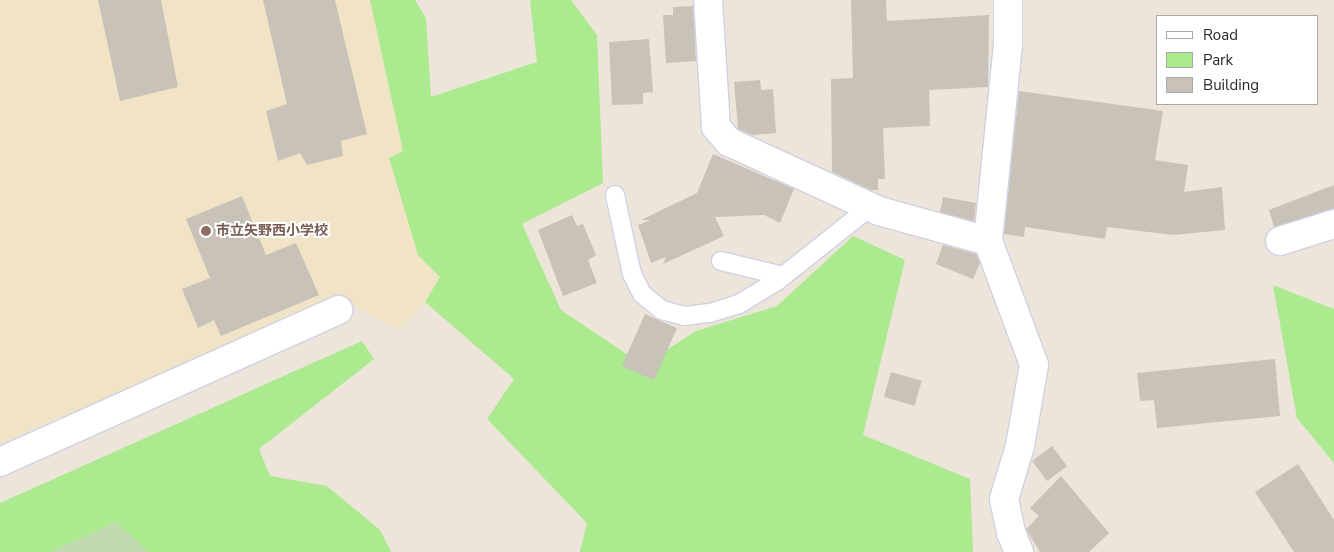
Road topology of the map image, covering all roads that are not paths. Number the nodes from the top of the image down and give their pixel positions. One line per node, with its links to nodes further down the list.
1 (708, 0): 4 (street)
2 (1008, 0): 6 (street)
3 (615, 195): 9 (lane)
4 (870, 207): 6 (street); 9 (lane)
5 (1334, 224): 7 (street)
6 (988, 241): 12 (street)
7 (1280, 241)
8 (721, 261): 9 (lane)
9 (783, 276)
10 (338, 310): 11 (street)
11 (0, 462)
12 (1019, 552)

